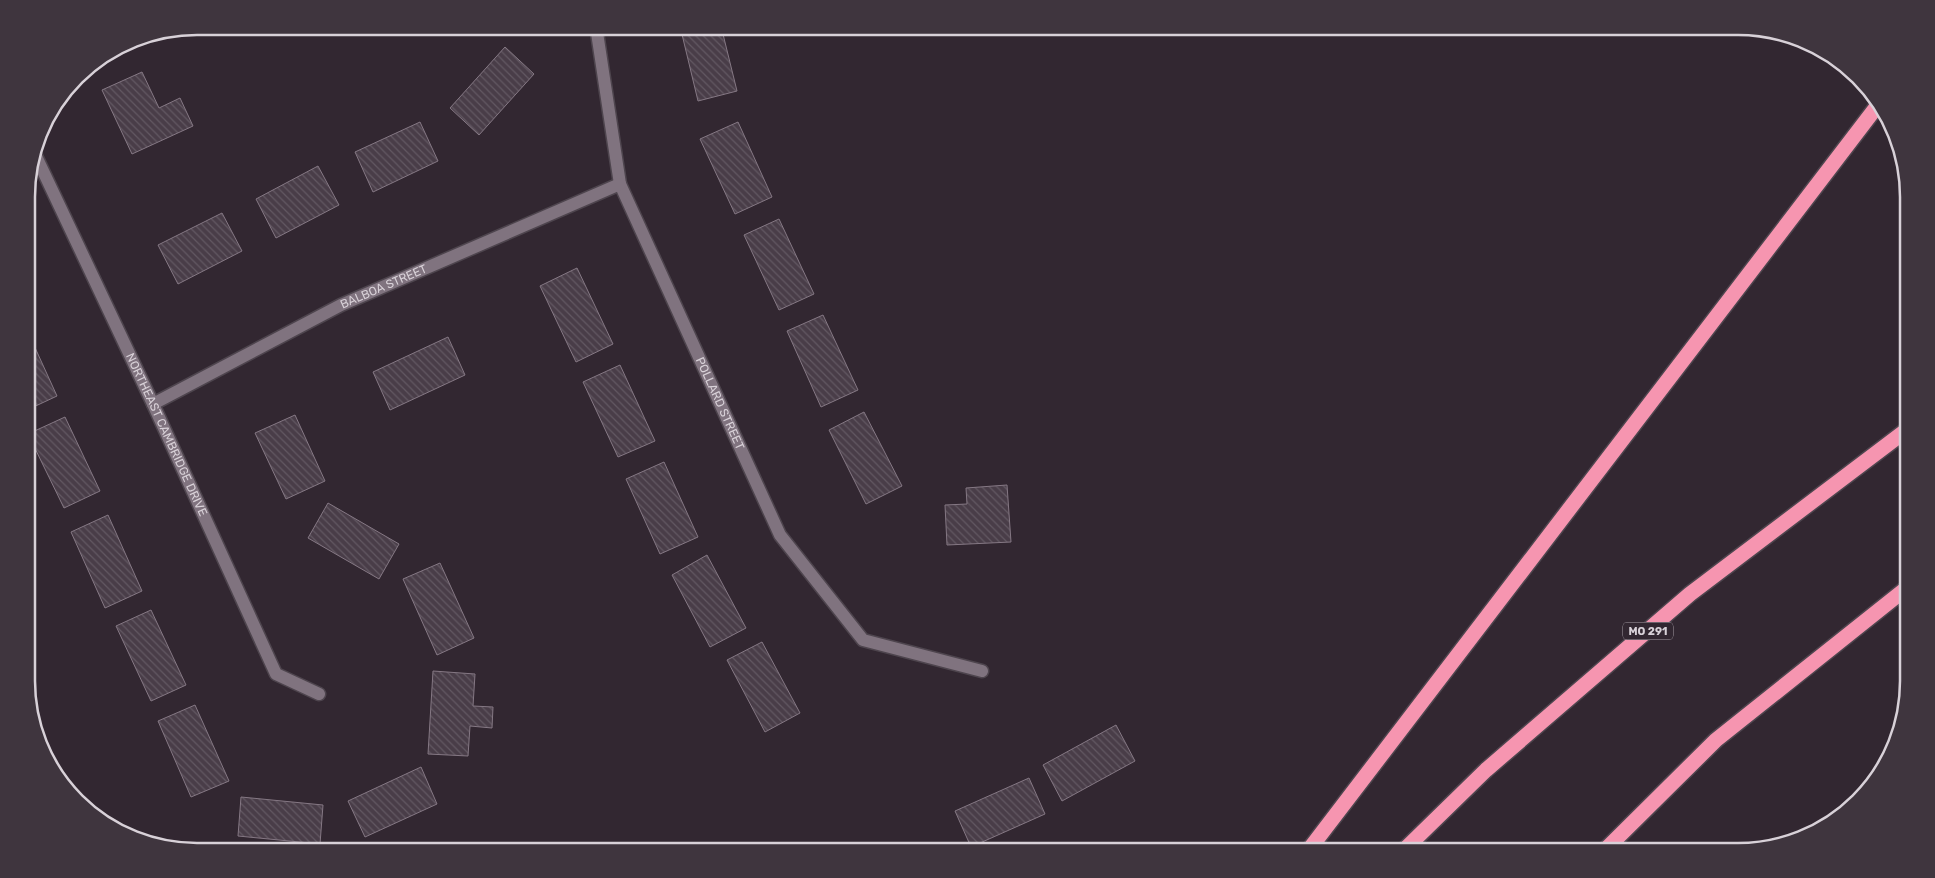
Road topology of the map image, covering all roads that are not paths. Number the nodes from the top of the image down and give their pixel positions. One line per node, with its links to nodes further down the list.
1 (597, 35): 4 (street, POLLARD STREET)
2 (1874, 109): 10 (highway)
3 (39, 163): 5 (street, NORTHEAST CAMBRIDGE DRIVE)
4 (620, 184): 5 (street, BALBOA STREET); 8 (street, POLLARD STREET)
5 (153, 404): 9 (street, NORTHEAST CAMBRIDGE DRIVE)
6 (1900, 435): 11 (highway, MO 291)
7 (1900, 593): 12 (highway)
8 (982, 671)
9 (319, 694)
10 (1315, 843)
11 (1412, 843)
12 (1612, 843)

